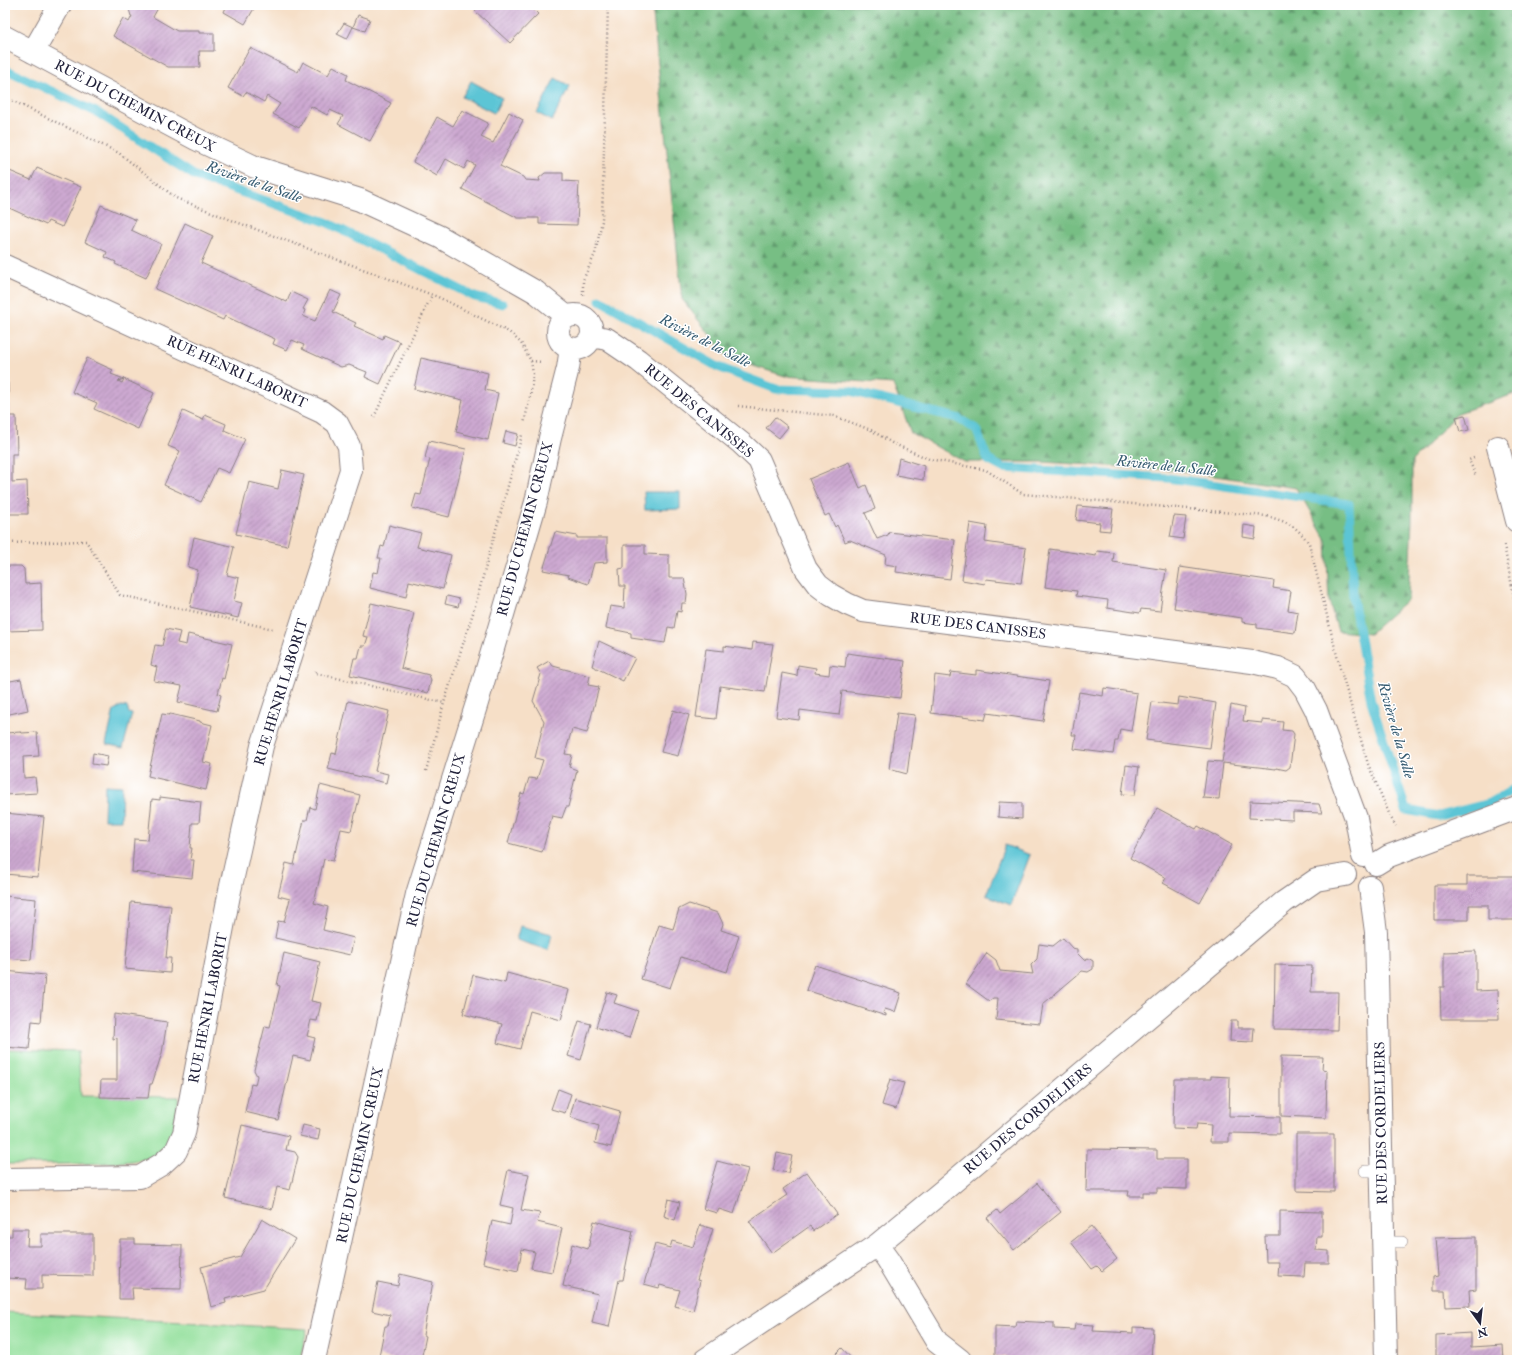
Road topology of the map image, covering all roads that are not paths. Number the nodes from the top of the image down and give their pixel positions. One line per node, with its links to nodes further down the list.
1 (60, 5): 3 (street)
2 (5, 37): 3 (street, RUE DU CHEMIN CREUX)
3 (33, 52): 5 (street, RUE DU CHEMIN CREUX)
4 (5, 266): 14 (street, RUE HENRI LABORIT)
5 (575, 317): 6 (street); 7 (street)
6 (592, 336): 7 (street); 11 (street, RUE DES CANISSES)
7 (571, 348): 16 (street, RUE DU CHEMIN CREUX)
8 (1498, 447): 9 (street)
9 (1517, 521)
10 (1517, 808): 11 (street)
11 (1369, 860): 12 (street); 13 (street)
12 (1345, 875): 13 (street); 15 (street, RUE DES CORDELIERS)
13 (1370, 887): 19 (street, RUE DES CORDELIERS)
14 (5, 1178)
15 (877, 1245): 17 (street, RUE DES CORDELIERS); 18 (street)
16 (314, 1360)
17 (707, 1360)
18 (960, 1360)
19 (1386, 1360)

